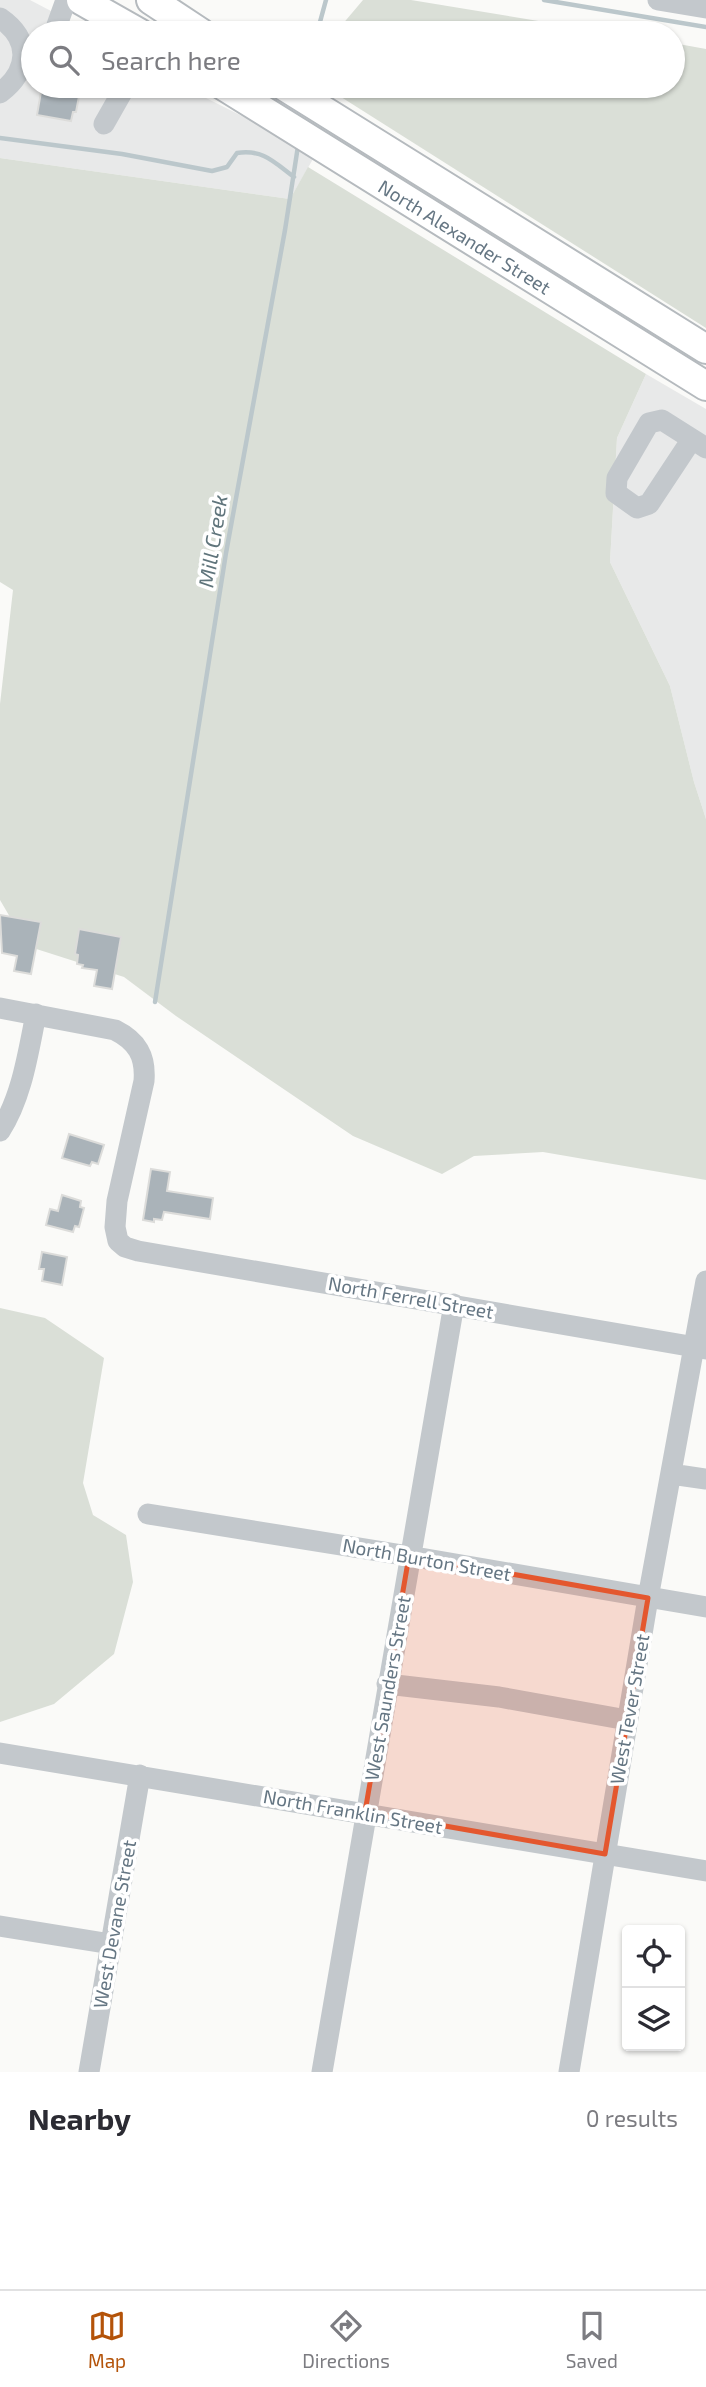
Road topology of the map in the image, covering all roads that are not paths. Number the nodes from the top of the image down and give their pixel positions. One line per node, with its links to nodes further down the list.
1 (4, 0): 7 (street)
2 (66, 0): 8 (street)
3 (81, 0): 9 (main road)
4 (151, 0): 10 (main road)
5 (658, 0): 6 (street)
6 (706, 8)
7 (0, 16): 11 (street)
8 (58, 21)
9 (118, 21)
10 (183, 21)
11 (21, 43)
12 (21, 66): 13 (street)
13 (0, 93)
14 (121, 98): 17 (street)
15 (243, 98): 19 (main road, North Alexander Street)
16 (303, 98): 18 (main road, North Alexander Street)
17 (104, 124)
18 (706, 349)
19 (706, 386)
20 (0, 1008): 21 (street)
21 (36, 1014): 22 (street); 24 (street, North Ferrell Street)
22 (0, 1131)
23 (706, 1281): 25 (street, West Tever Street)
24 (454, 1304): 25 (street, North Ferrell Street); 29 (street, West Saunders Street)
25 (700, 1348): 26 (street, West Tever Street)
26 (671, 1474): 27 (street); 30 (street, West Tever Street)
27 (706, 1479)
28 (148, 1514): 29 (street, North Burton Street)
29 (409, 1556): 30 (street, North Burton Street); 32 (street, West Saunders Street)
30 (648, 1598): 31 (street, North Burton Street); 33 (street, West Tever Street)
31 (706, 1607)
32 (387, 1684): 33 (street); 36 (street, West Saunders Street)
33 (627, 1720): 37 (street, West Tever Street)
34 (0, 1753): 35 (street, North Franklin Street)
35 (140, 1776): 36 (street, North Franklin Street); 40 (street, West Devane Street)
36 (365, 1812): 37 (street, North Franklin Street); 42 (street, West Saunders Street)
37 (605, 1854): 38 (street, North Franklin Street); 43 (street, West Tever Street)
38 (706, 1871)
39 (0, 1926): 40 (street)
40 (111, 1944): 41 (street, West Devane Street)
41 (89, 2072)
42 (322, 2072)
43 (569, 2072)

